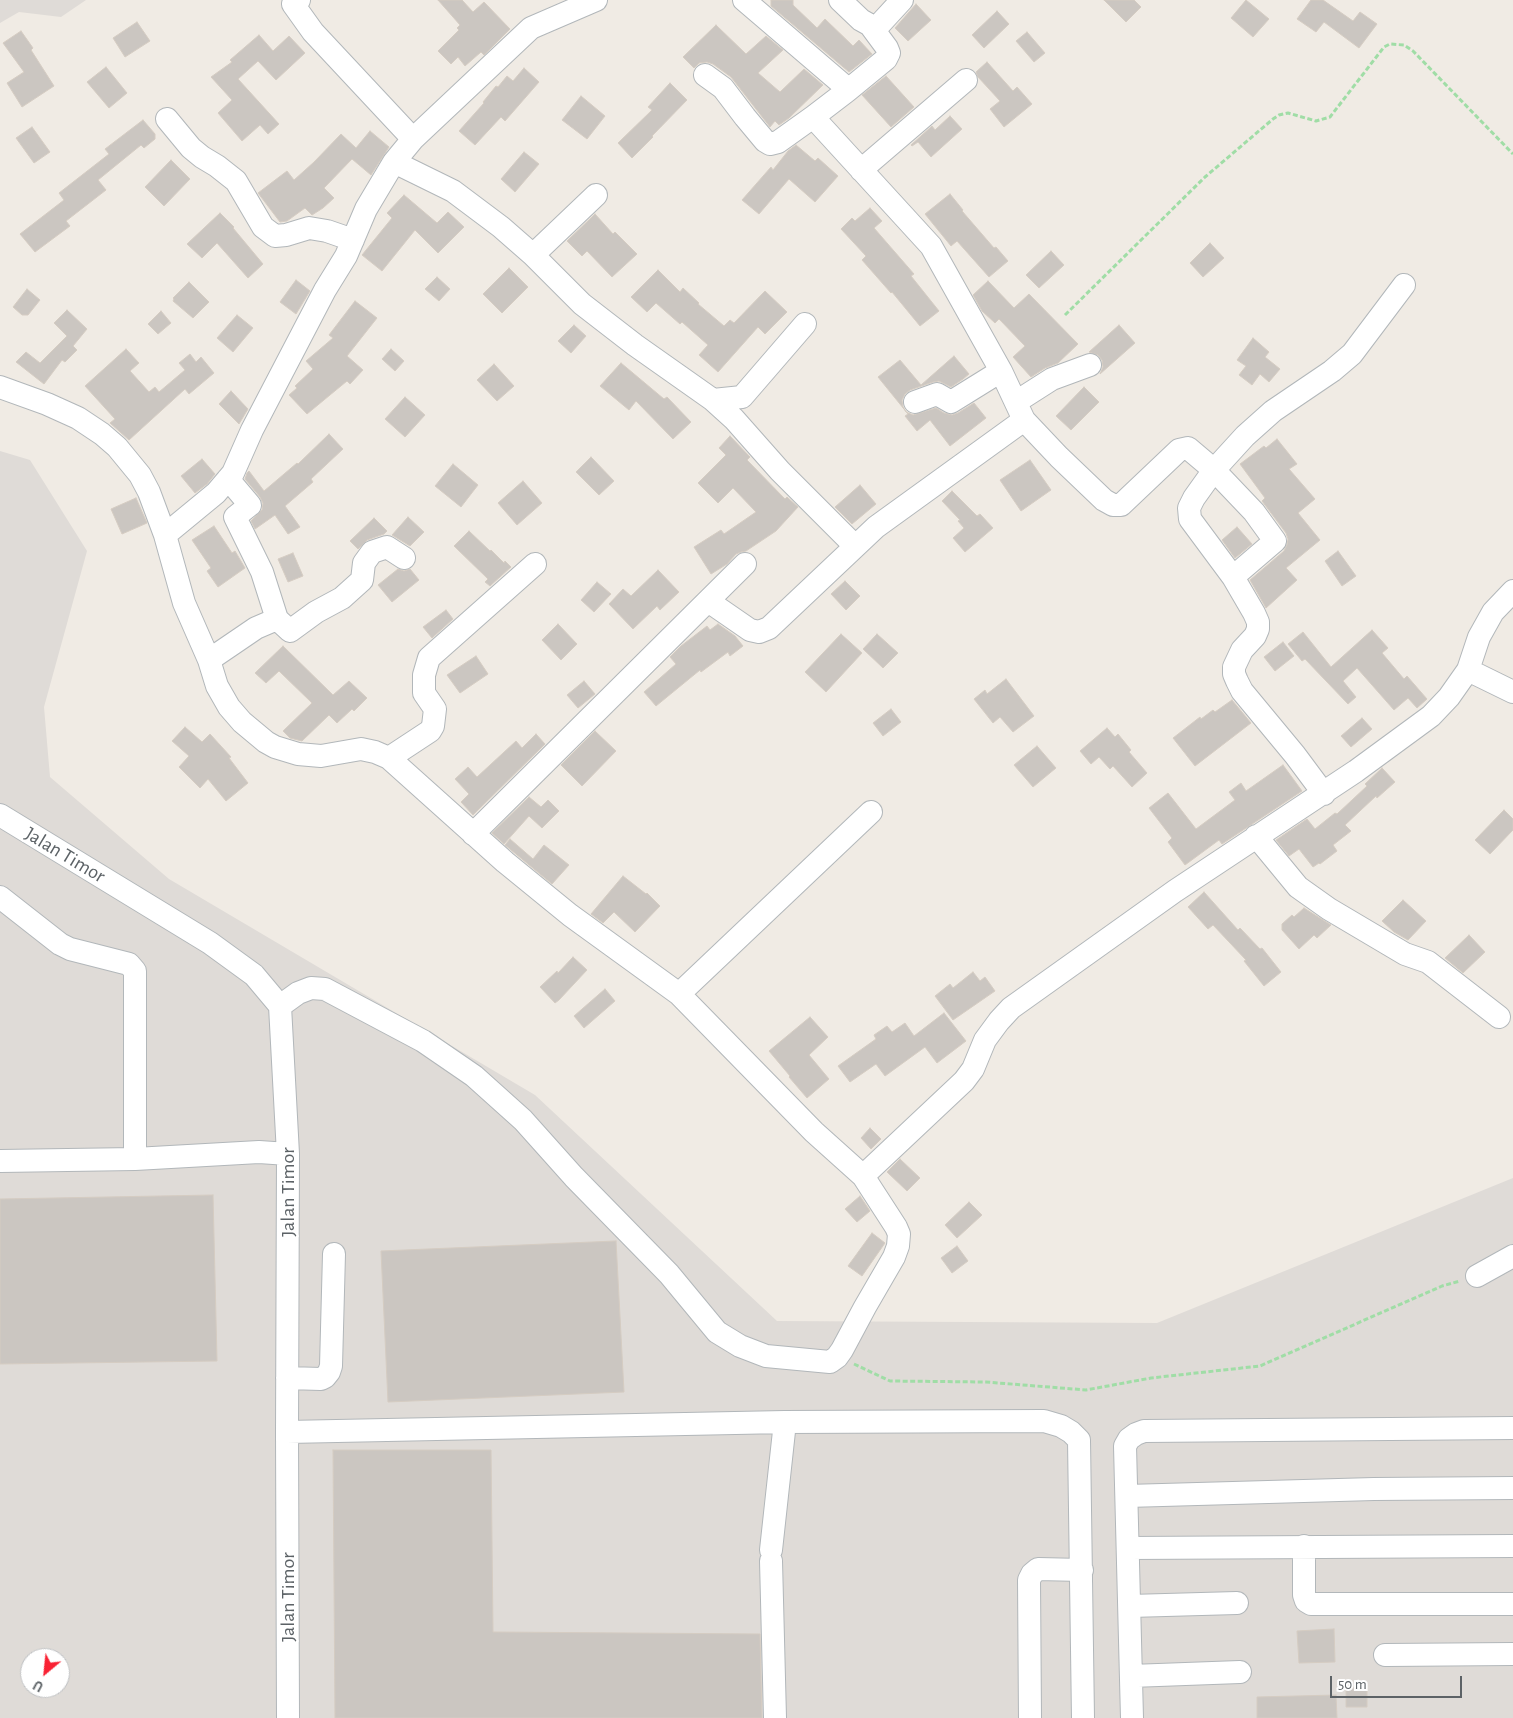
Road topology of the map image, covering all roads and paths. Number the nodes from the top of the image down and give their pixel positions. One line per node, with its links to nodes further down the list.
1 (299, 0): 12 (street)
2 (596, 0): 12 (street)
3 (744, 0): 9 (street)
4 (840, 0): 6 (street)
5 (902, 0): 6 (street)
6 (870, 25): 9 (street)
7 (705, 75): 10 (street)
8 (966, 80): 15 (street)
9 (847, 91): 10 (street)
10 (813, 117): 15 (street)
11 (167, 119): 17 (street)
12 (413, 139): 14 (street)
13 (1513, 154): 20 (path)
14 (394, 162): 17 (street); 18 (street)
15 (861, 170): 23 (street)
16 (596, 195): 18 (street)
17 (353, 240): 29 (street)
18 (533, 255): 25 (street)
19 (1404, 285): 28 (street)
20 (1065, 314)
21 (805, 324): 25 (street)
22 (1090, 365): 27 (street)
23 (1001, 371): 26 (street); 27 (street)
24 (0, 387): 30 (street)
25 (713, 400): 31 (street)
26 (915, 402)
27 (1020, 411): 28 (street); 31 (street)
28 (1214, 470): 35 (street); 35 (street)
29 (228, 478): 30 (street); 38 (street)
30 (165, 535): 39 (street)
31 (856, 546): 37 (street)
32 (404, 558): 38 (street)
33 (534, 564): 42 (street)
34 (744, 564): 37 (street)
35 (1233, 577): 43 (street)
36 (1513, 591): 40 (street)
37 (708, 601): 46 (street)
38 (277, 618): 39 (street)
39 (209, 660): 42 (street)
40 (1468, 670): 41 (street); 43 (street)
41 (1513, 692)
42 (389, 758): 46 (street)
43 (1324, 794): 47 (street)
44 (871, 812): 49 (street)
45 (0, 815): 50 (street, Jalan Timor)
46 (473, 834): 49 (street)
47 (1256, 836): 51 (street); 55 (street)
48 (0, 897): 53 (street)
49 (679, 994): 55 (street)
50 (280, 1006): 52 (street, Jalan Timor); 59 (street)
51 (1499, 1017)
52 (288, 1154): 53 (street); 60 (street, Jalan Timor)
53 (135, 1159): 54 (street)
54 (0, 1161)
55 (863, 1176): 59 (street)
56 (334, 1254): 60 (street)
57 (1513, 1256): 58 (street)
58 (1477, 1276): 59 (path)
59 (837, 1357)
60 (287, 1378): 63 (street, Jalan Timor)
61 (785, 1422): 63 (street); 69 (street); 78 (street)
62 (1513, 1428): 65 (street)
63 (287, 1432): 77 (street, Jalan Timor)
64 (1513, 1488): 65 (street)
65 (1127, 1496): 68 (street)
66 (1304, 1546): 67 (street); 68 (street); 71 (street)
67 (1513, 1546)
68 (1128, 1548): 72 (street)
69 (1082, 1570): 79 (street); 80 (street)
70 (1237, 1603): 72 (street)
71 (1513, 1604)
72 (1130, 1606): 76 (street)
73 (1513, 1654): 74 (street)
74 (1385, 1655)
75 (1240, 1672): 76 (street)
76 (1131, 1676): 81 (street)
77 (288, 1718)
78 (775, 1718)
79 (1030, 1718)
80 (1083, 1718)
81 (1132, 1718)

